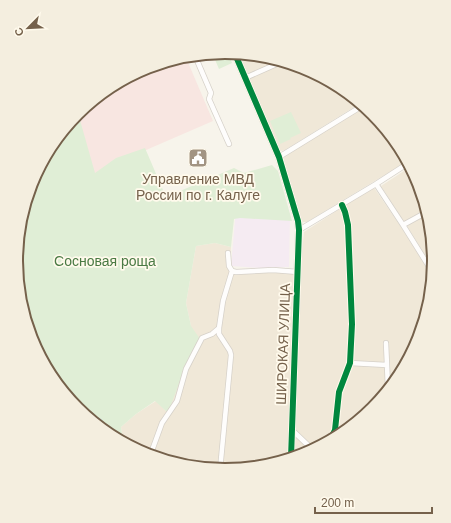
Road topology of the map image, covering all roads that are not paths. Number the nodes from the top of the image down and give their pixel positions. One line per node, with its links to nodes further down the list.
1 (237, 59): 4 (street, ШИРОКАЯ УЛИЦА)
2 (197, 61): 6 (street)
3 (274, 65): 4 (street)
4 (245, 78): 7 (street, ШИРОКАЯ УЛИЦА)
5 (358, 108): 7 (street)
6 (229, 144)
7 (279, 157): 13 (street, ШИРОКАЯ УЛИЦА)
8 (404, 166): 9 (street)
9 (376, 184): 10 (street); 12 (street)
10 (342, 205): 13 (street); 20 (street)
11 (422, 214): 12 (street)
12 (403, 225): 15 (street)
13 (299, 230): 17 (street, ШИРОКАЯ УЛИЦА)
14 (228, 253): 16 (street)
15 (428, 265)
16 (232, 271): 17 (street); 18 (street)
17 (298, 272): 23 (street, ШИРОКАЯ УЛИЦА)
18 (219, 328): 26 (street); 28 (street)
19 (386, 343): 21 (street)
20 (350, 363): 21 (street); 24 (street)
21 (387, 365): 22 (street)
22 (388, 383)
23 (291, 428): 25 (street); 27 (street, ШИРОКАЯ УЛИЦА)
24 (334, 433)
25 (309, 446)
26 (152, 450)
27 (291, 453)
28 (221, 464)

